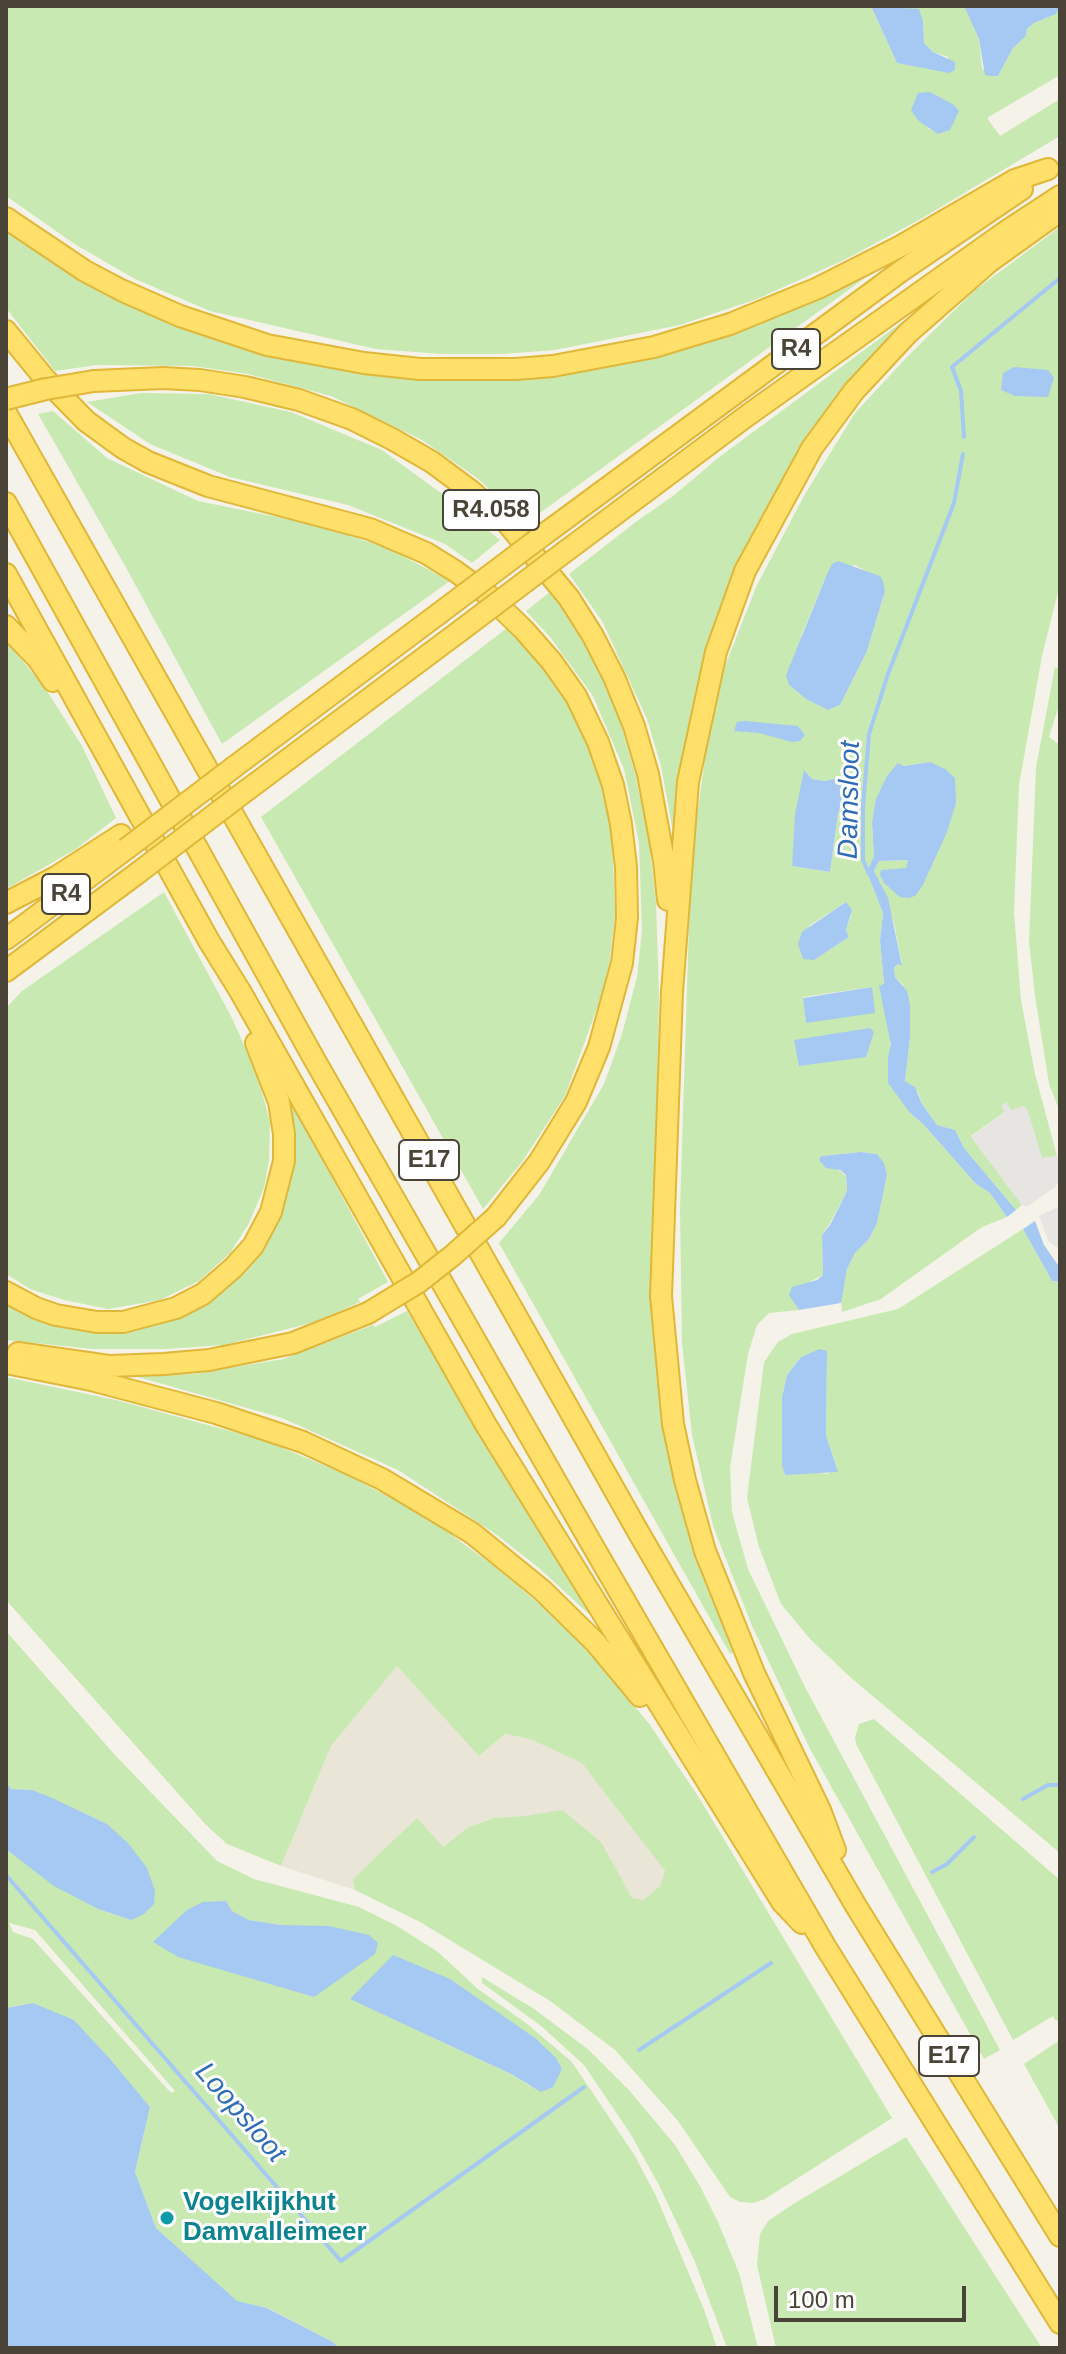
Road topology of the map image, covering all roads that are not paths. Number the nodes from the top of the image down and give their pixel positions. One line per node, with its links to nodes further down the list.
1 (1054, 165): 4 (highway); 12 (highway, R4, bridge)
2 (1060, 196): 15 (highway, R4, bridge)
3 (1060, 211): 19 (highway)
4 (6, 218)
5 (6, 331): 21 (highway, bridge)
6 (6, 399): 19 (highway, R4.058, bridge)
7 (6, 413): 24 (highway, E17)
8 (6, 503): 25 (highway, E17)
9 (6, 574): 11 (highway)
10 (6, 626): 11 (highway)
11 (102, 745): 16 (highway)
12 (124, 842): 13 (highway); 14 (highway, R4)
13 (6, 903)
14 (6, 939)
15 (48, 940): 17 (highway, R4); 18 (highway)
16 (209, 941): 20 (highway); 23 (highway)
17 (6, 971)
18 (6, 987)
19 (672, 992): 24 (highway)
20 (6, 1292)
21 (6, 1351)
22 (6, 1363): 23 (highway)
23 (740, 1831): 25 (highway)
24 (856, 1906): 26 (highway, E17)
25 (825, 1946): 27 (highway, E17)
26 (1060, 2236)
27 (1060, 2323)

